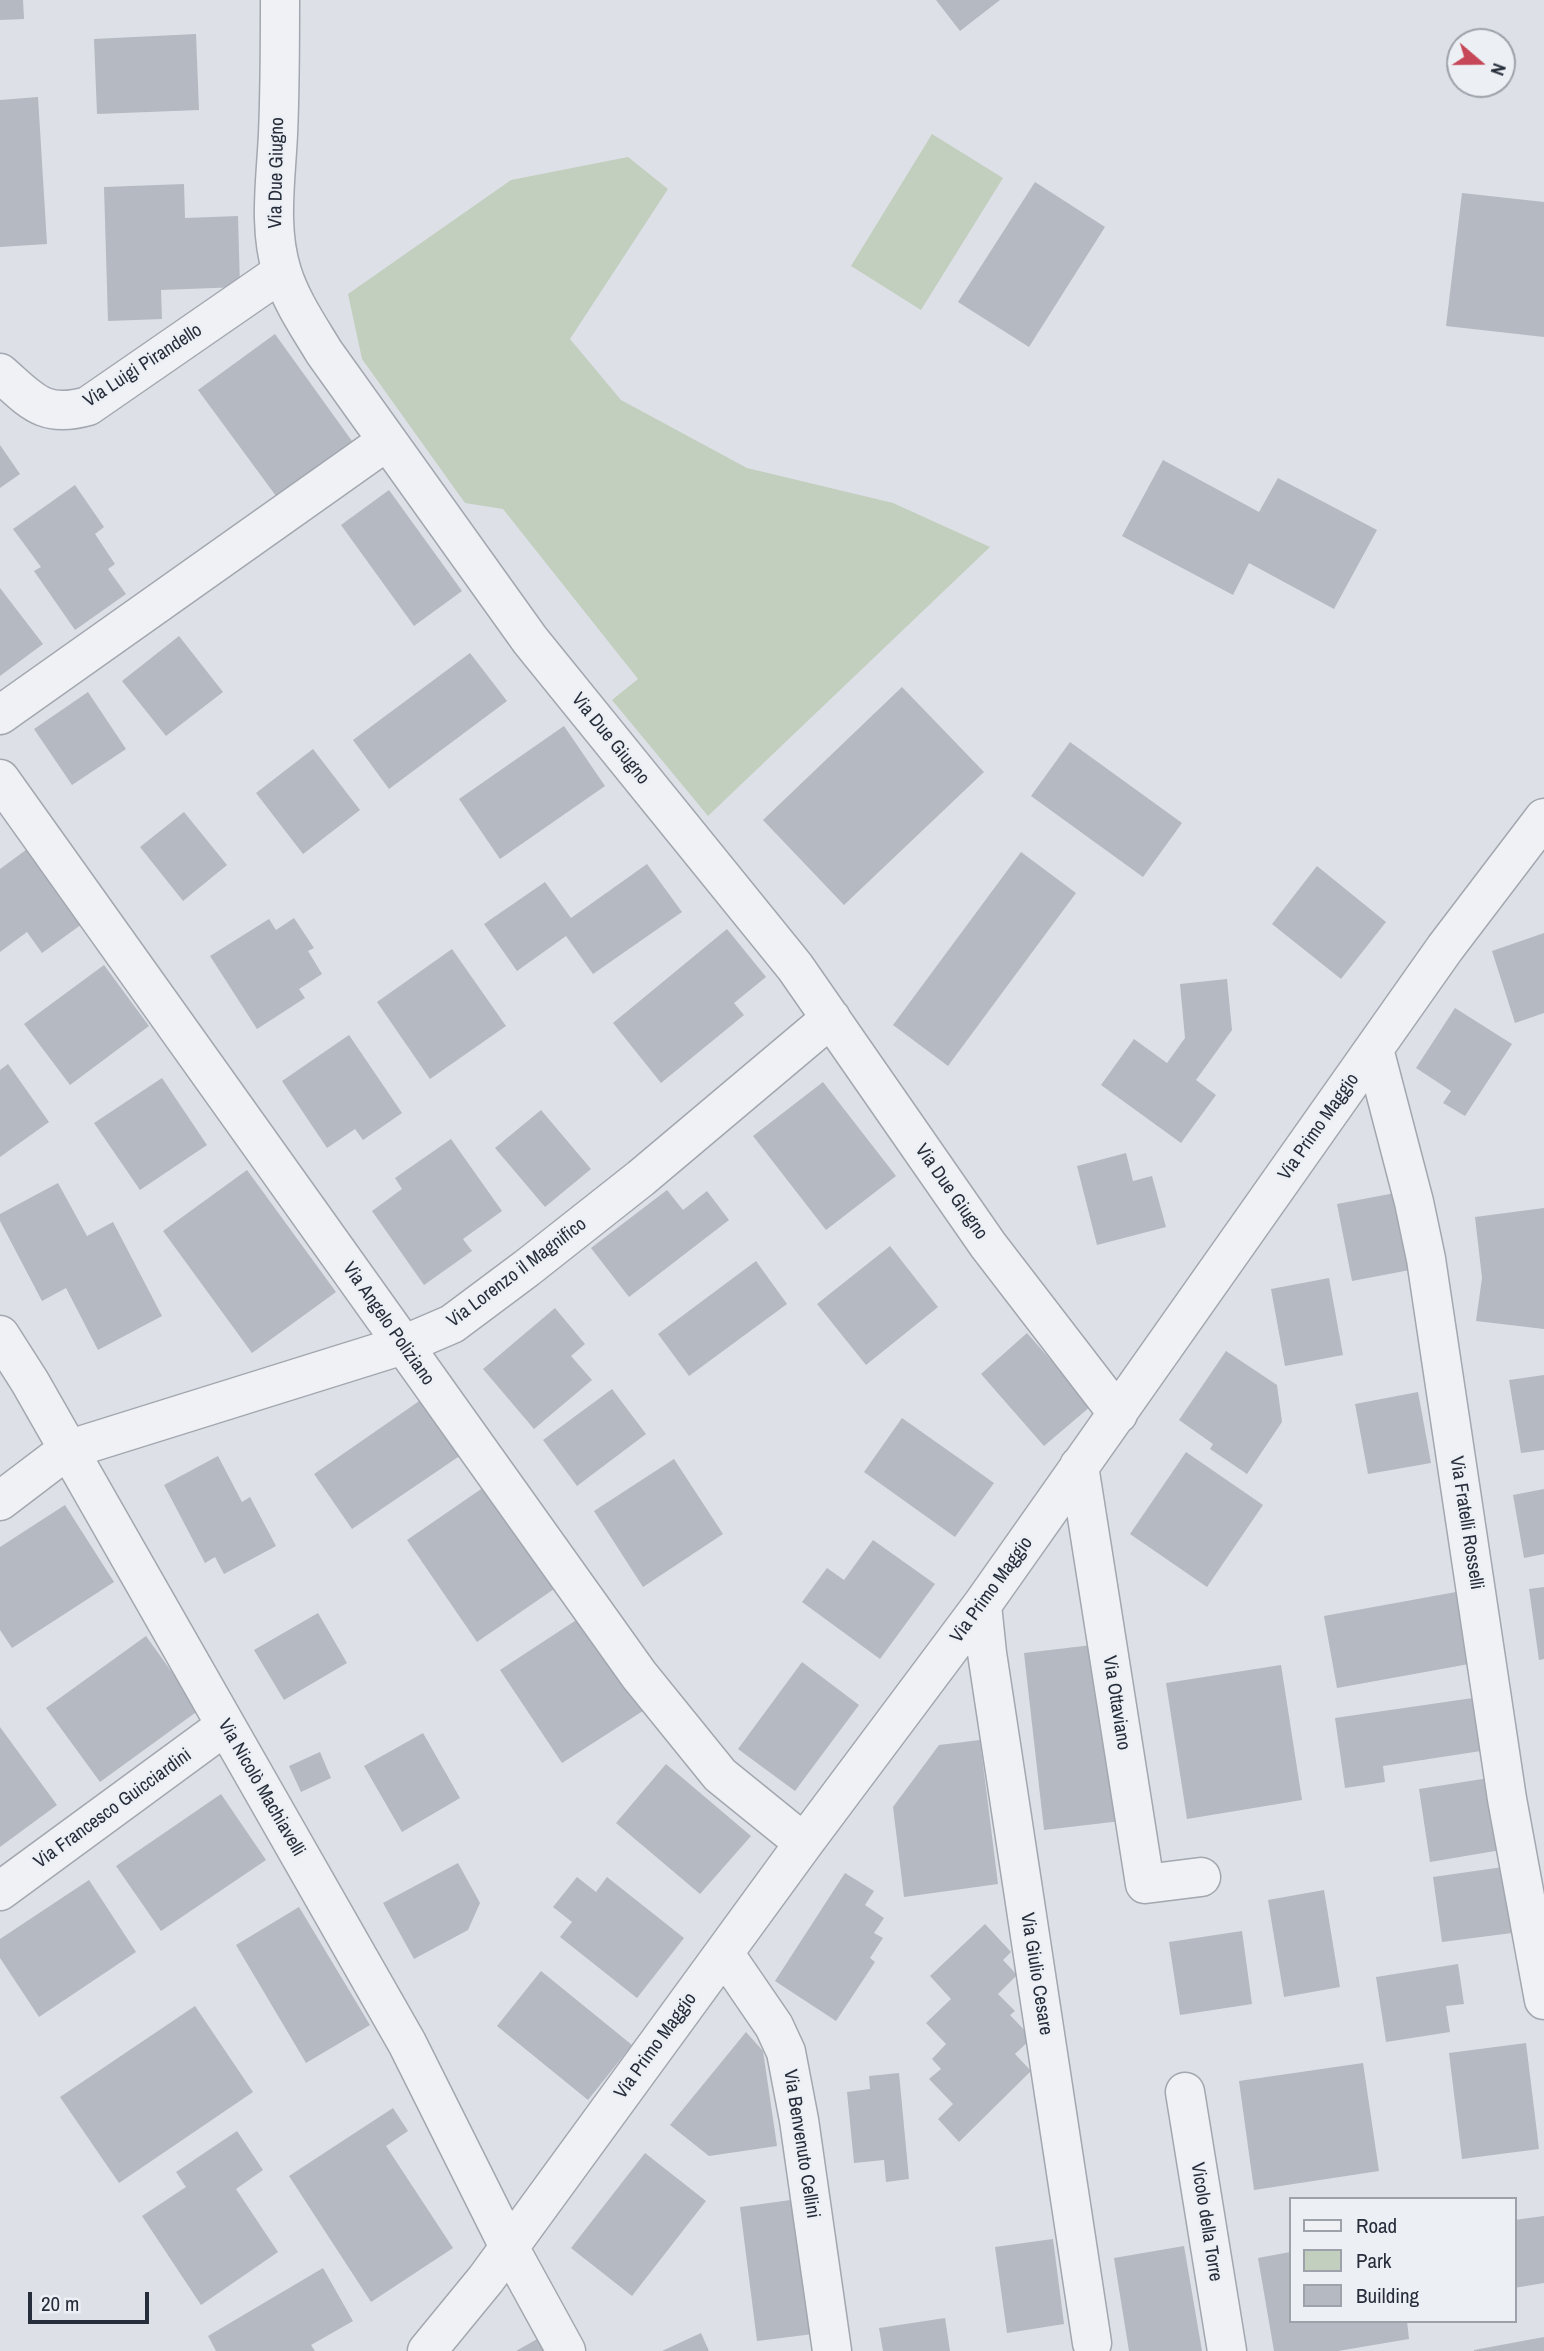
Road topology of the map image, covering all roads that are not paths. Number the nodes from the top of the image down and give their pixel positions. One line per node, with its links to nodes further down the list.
1 (280, 0): 2 (street, Via Due Giugno)
2 (282, 272): 3 (street, Via Luigi Pirandello); 4 (street, Via Due Giugno)
3 (0, 373)
4 (387, 441): 5 (street); 8 (street, Via Due Giugno)
5 (0, 715)
6 (6, 799): 11 (street, Via Angelo Poliziano)
7 (1544, 818): 9 (street, Via Primo Maggio)
8 (831, 1018): 11 (street, Via Lorenzo il Magnifico); 12 (street, Via Due Giugno)
9 (1374, 1049): 12 (street, Via Primo Maggio); 22 (street, Via Fratelli Rosselli)
10 (0, 1335): 13 (street, Via Nicolò Machiavelli)
11 (403, 1345): 13 (street, Via Lorenzo il Magnifico); 18 (street, Via Angelo Poliziano)
12 (1118, 1414): 14 (street, Via Primo Maggio)
13 (67, 1450): 15 (street, Via Lorenzo il Magnifico); 17 (street, Via Nicolò Machiavelli)
14 (1079, 1466): 16 (street, Via Primo Maggio); 19 (street, Via Ottaviano)
15 (0, 1501)
16 (982, 1605): 18 (street, Via Primo Maggio); 25 (street, Via Giulio Cesare)
17 (225, 1726): 20 (street, Via Francesco Guicciardini); 24 (street, Via Nicolò Machiavelli)
18 (804, 1843): 21 (street, Via Primo Maggio)
19 (1201, 1877)
20 (0, 1891)
21 (724, 1953): 24 (street, Via Primo Maggio); 28 (street, Via Benvenuto Cellini)
22 (1544, 2000)
23 (1185, 2092): 29 (street, Vicolo della Torre)
24 (509, 2247): 26 (street, Via Primo Maggio); 27 (street, Via Nicolò Machiavelli)
25 (1092, 2343)
26 (426, 2351)
27 (566, 2351)
28 (832, 2351)
29 (1227, 2351)

